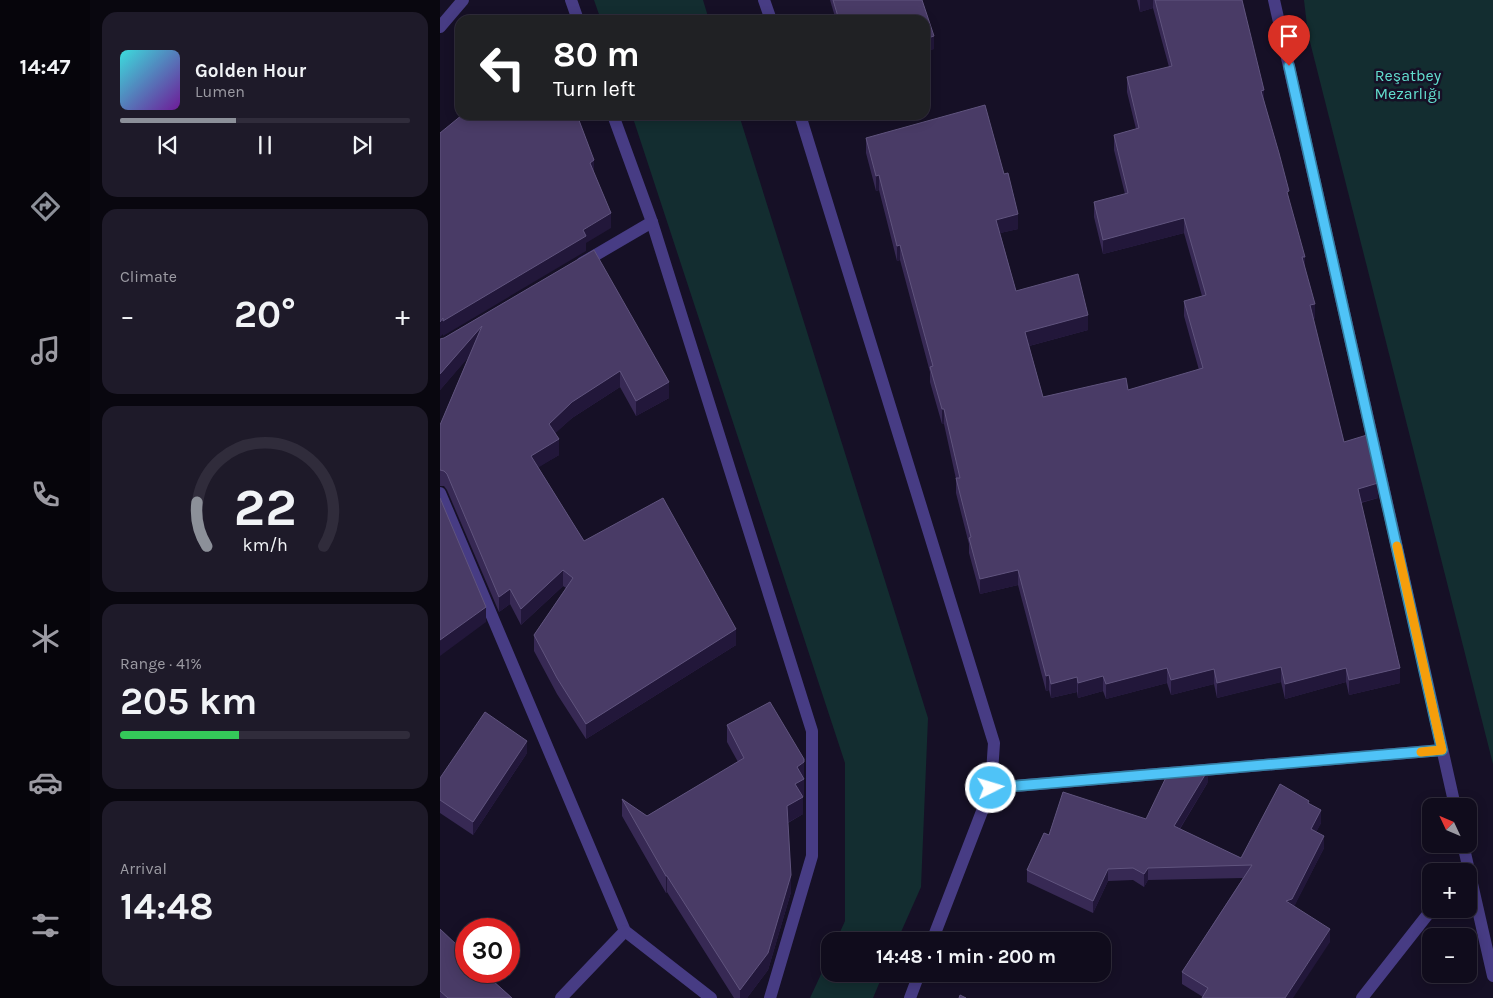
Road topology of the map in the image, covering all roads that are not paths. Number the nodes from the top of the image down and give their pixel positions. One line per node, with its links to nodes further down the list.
1 (463, 0): 8 (street)
2 (571, 0): 6 (street)
3 (764, 0): 7 (street)
4 (1274, 0): 9 (street)
5 (1284, 0): 9 (street)
6 (576, 15)
7 (769, 15)
8 (440, 27)
9 (1280, 28): 15 (street)
10 (615, 120): 12 (street)
11 (802, 120): 16 (street)
12 (652, 222): 13 (street); 26 (street)
13 (567, 272)
14 (440, 493): 20 (street)
15 (1442, 750): 16 (street); 17 (street)
16 (991, 788): 21 (street)
17 (1453, 798)
18 (1477, 916): 22 (street)
19 (1425, 918): 28 (street)
20 (625, 930): 24 (street); 25 (street)
21 (935, 932)
22 (1493, 976)
23 (916, 982): 27 (street)
24 (561, 998)
25 (712, 998)
26 (770, 998)
27 (910, 998)
28 (1362, 998)

